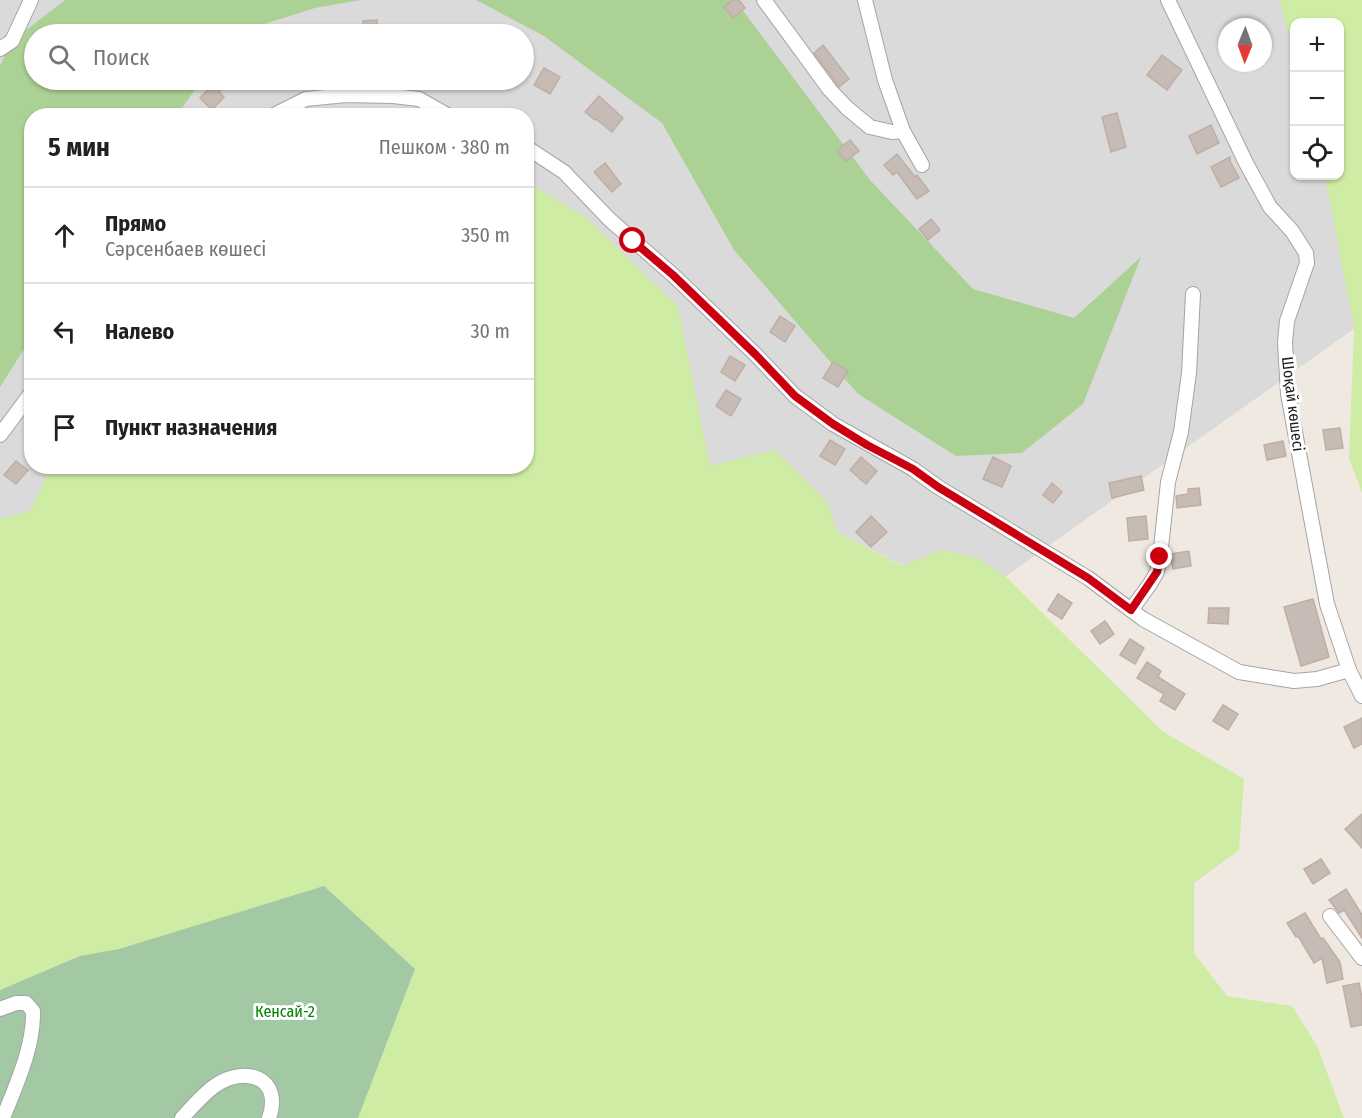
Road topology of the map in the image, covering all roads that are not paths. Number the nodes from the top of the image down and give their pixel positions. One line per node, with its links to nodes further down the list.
1 (31, 0): 7 (street)
2 (764, 0): 10 (street)
3 (865, 0): 10 (street)
4 (1168, 0): 6 (street, Шоқай көшесі)
5 (1180, 0): 6 (street)
6 (1180, 26): 17 (street, Шоқай көшесі)
7 (0, 49)
8 (288, 108): 9 (street)
9 (435, 108)
10 (903, 131): 12 (street)
11 (534, 152): 16 (street)
12 (922, 165)
13 (1193, 294): 16 (street)
14 (24, 403): 15 (street)
15 (0, 435)
16 (1131, 610): 17 (street)
17 (1349, 670): 18 (street, Шоқай көшесі)
18 (1362, 696)
19 (1330, 916): 20 (street)
20 (1362, 958)
21 (0, 1009): 22 (street)
22 (3, 1118)
23 (182, 1118): 24 (street)
24 (269, 1118)

